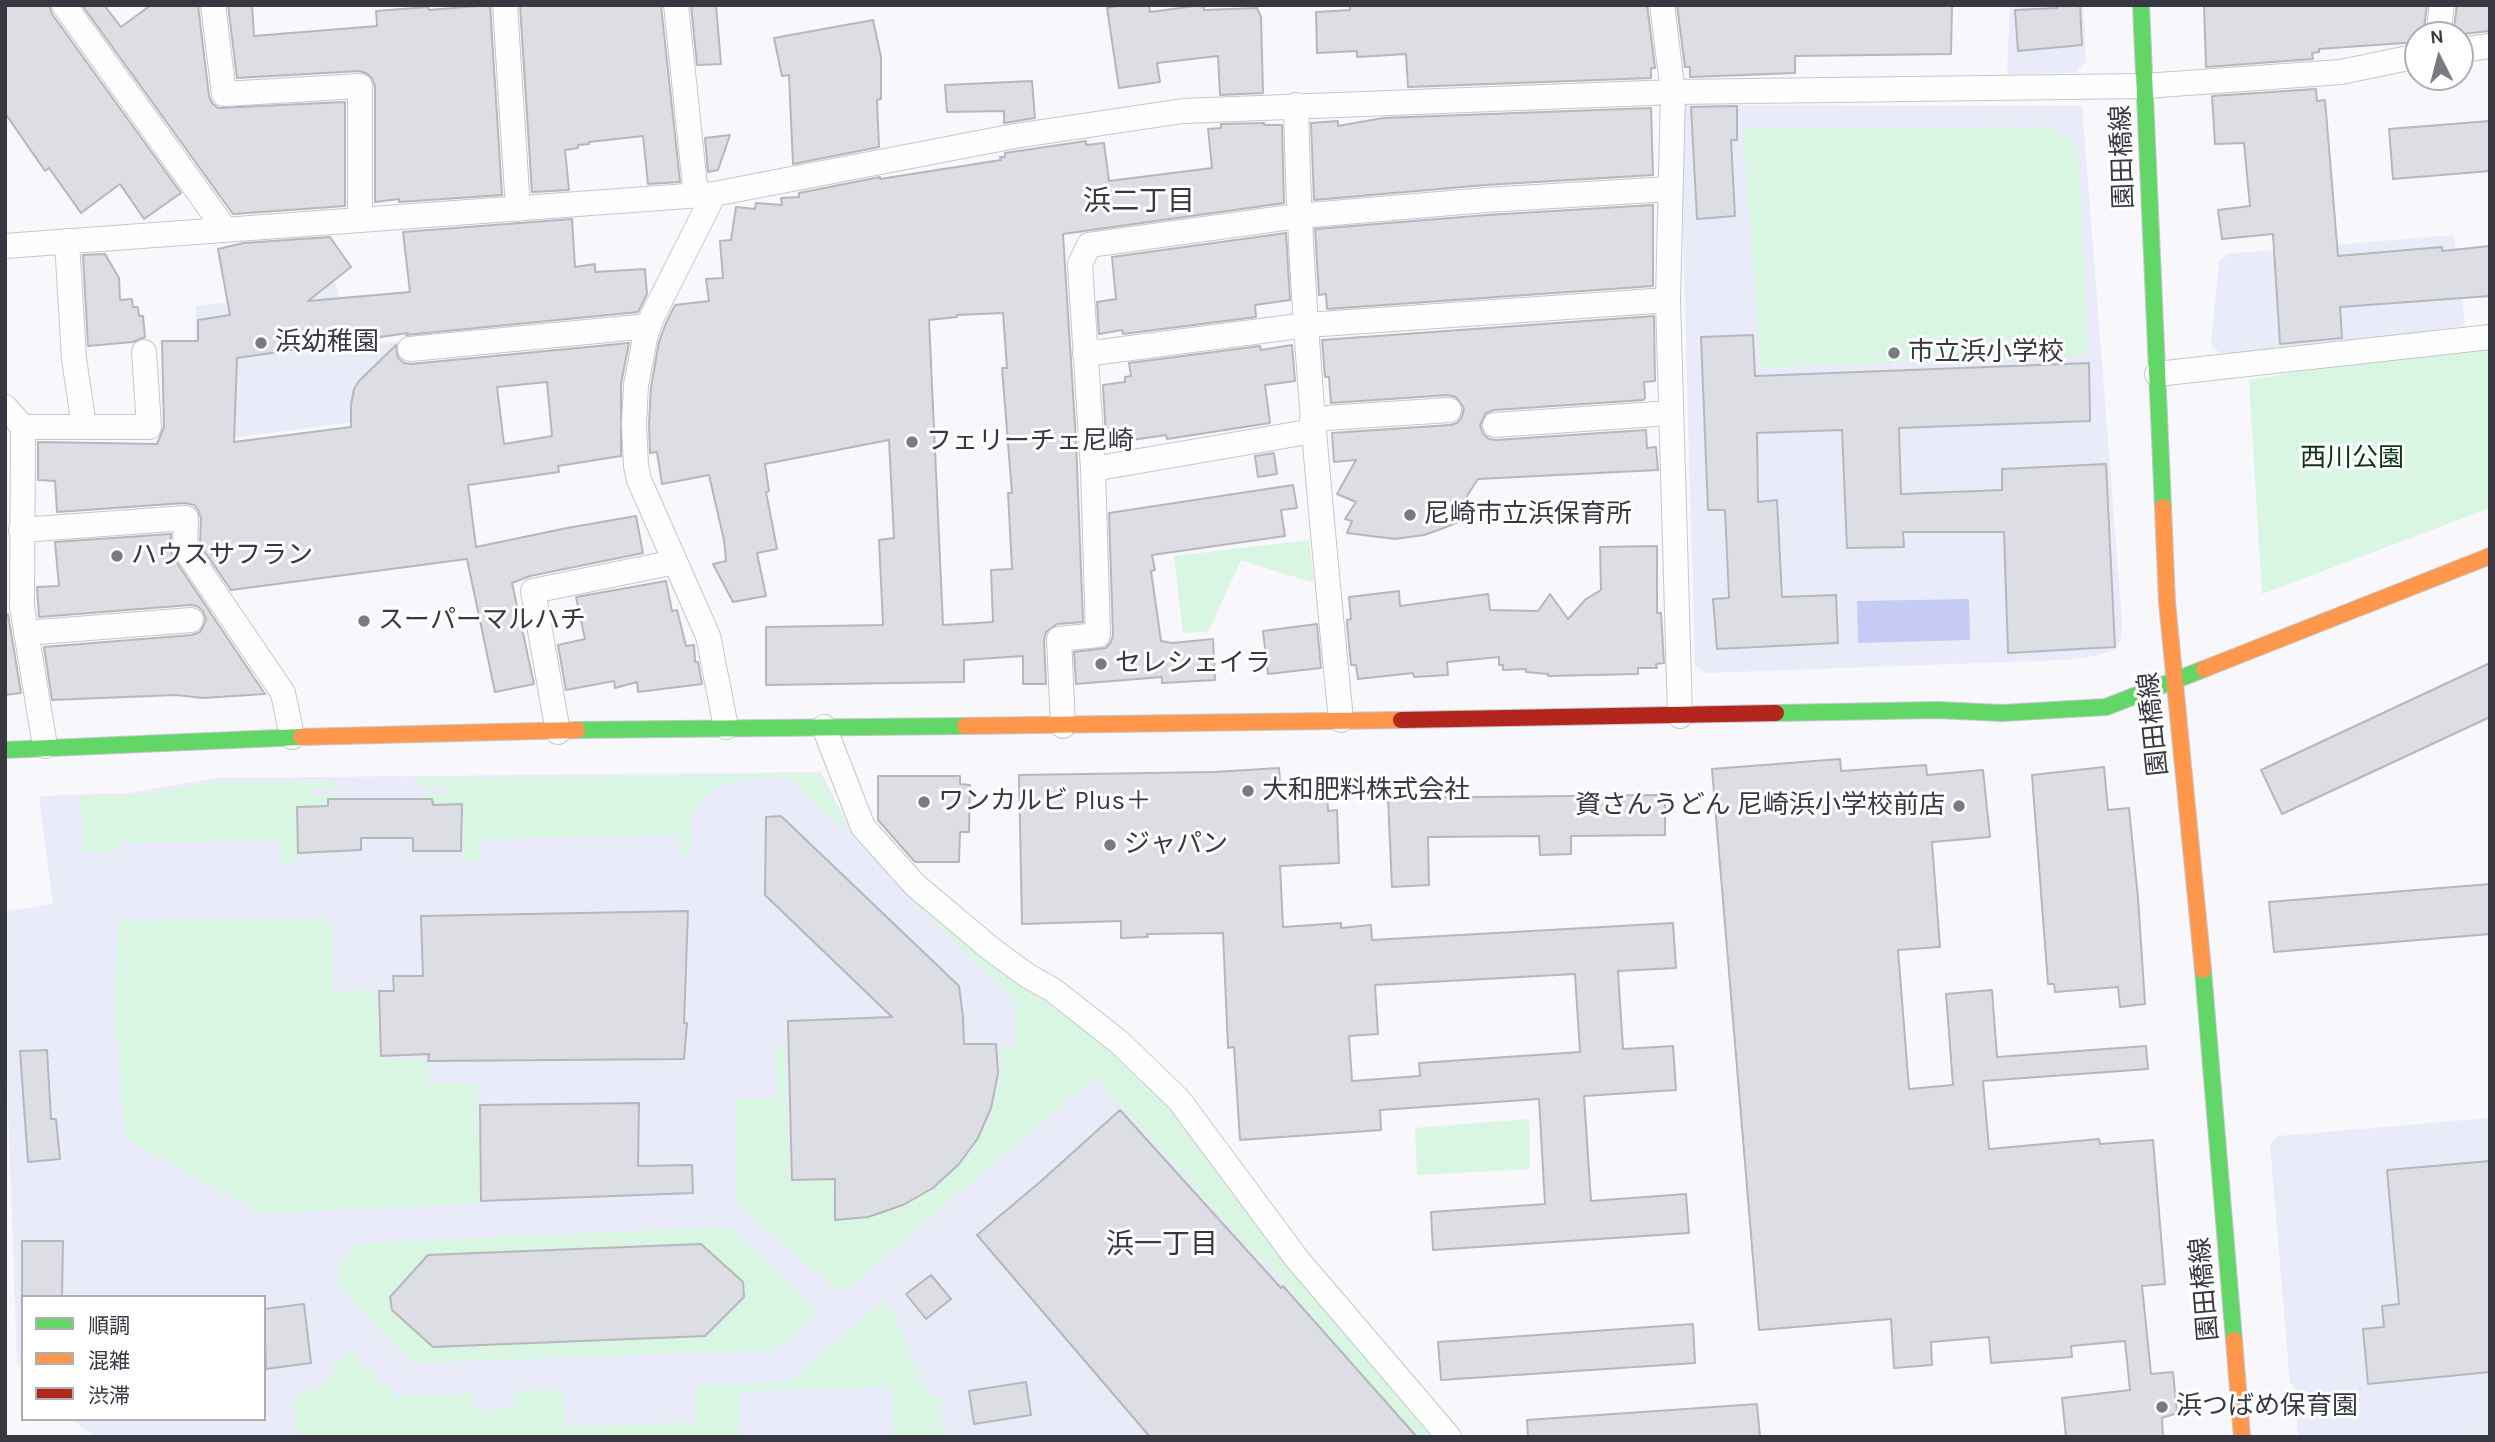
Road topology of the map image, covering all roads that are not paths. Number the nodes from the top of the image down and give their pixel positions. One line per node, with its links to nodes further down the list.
1 (64, 5): 16 (street)
2 (214, 5): 15 (street)
3 (505, 5): 13 (street)
4 (676, 5): 12 (street)
5 (1662, 5): 9 (street)
6 (2141, 5): 8 (street, 園田橋線)
7 (2404, 59): 8 (street)
8 (2145, 86): 9 (street); 26 (street, 園田橋線)
9 (1673, 92): 10 (street); 11 (street)
10 (1297, 106): 12 (street); 14 (street)
11 (1671, 189): 14 (street); 19 (street)
12 (705, 195): 13 (street); 21 (street)
13 (518, 209): 15 (street)
14 (1298, 216): 20 (street); 25 (street)
15 (360, 220): 16 (street)
16 (225, 229): 17 (street)
17 (67, 242): 18 (street); 32 (street)
18 (5, 246)
19 (1668, 300): 20 (street); 29 (street)
20 (1307, 325): 25 (street); 30 (street)
21 (649, 326): 23 (street); 37 (street)
22 (2490, 337): 26 (street)
23 (410, 349)
24 (144, 352): 32 (street)
25 (1086, 354): 34 (street)
26 (2157, 374): 40 (street, 園田橋線)
27 (5, 407): 33 (street)
28 (1449, 410): 30 (street)
29 (1671, 413): 31 (street); 41 (street)
30 (1313, 425): 34 (street); 42 (street)
31 (1495, 425)
32 (85, 426): 33 (street)
33 (23, 428): 35 (street)
34 (1093, 469): 43 (street)
35 (21, 530): 39 (street); 47 (street)
36 (2490, 556): 40 (street)
37 (675, 562): 44 (street); 46 (street)
38 (191, 620): 39 (street)
39 (26, 632): 48 (street)
40 (2174, 681): 41 (street); 51 (street, 園田橋線)
41 (1680, 716): 42 (street)
42 (1341, 720): 43 (street)
43 (1063, 726): 45 (street)
44 (726, 727): 45 (street); 46 (street)
45 (824, 727): 50 (street)
46 (558, 732): 47 (street)
47 (292, 737): 48 (street)
48 (45, 746): 49 (street)
49 (5, 750)
50 (1449, 1437)
51 (2242, 1437)

